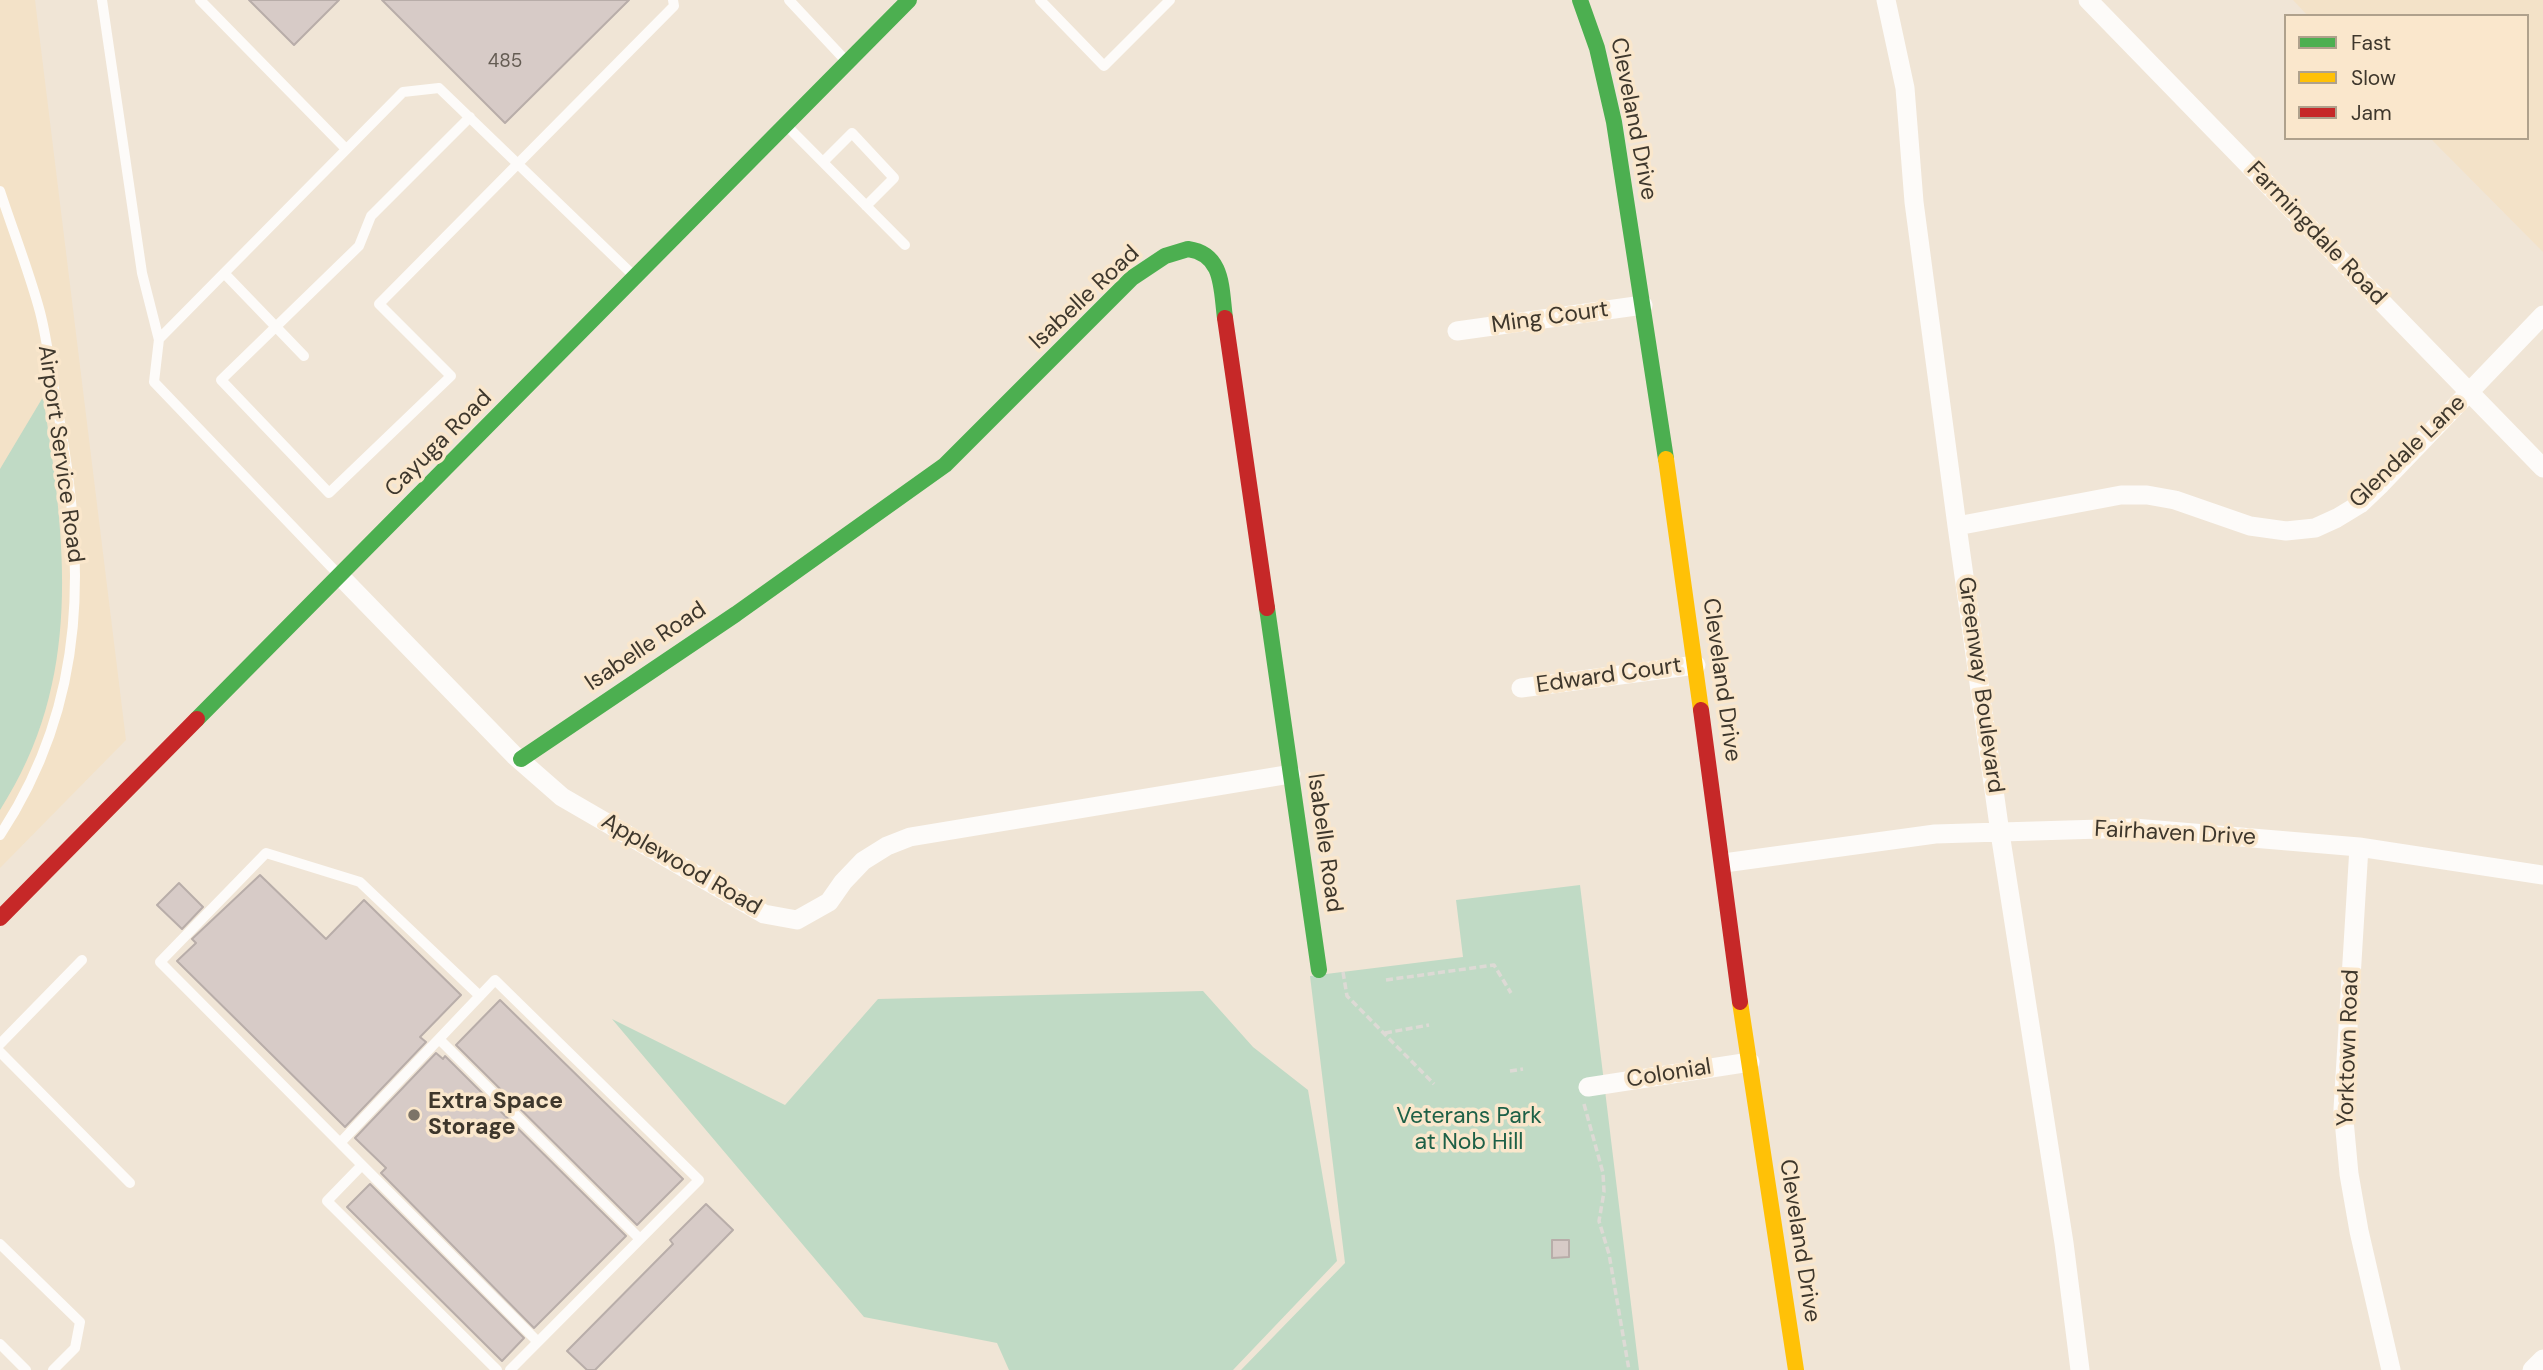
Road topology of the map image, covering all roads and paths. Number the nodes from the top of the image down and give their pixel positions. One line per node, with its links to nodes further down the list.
1 (103, 0): 26 (lane)
2 (200, 0): 14 (lane)
3 (673, 0): 16 (lane)
4 (789, 0): 11 (lane)
5 (909, 0): 11 (street, Cayuga Road)
6 (1040, 0): 7 (lane)
7 (1170, 0)
8 (1580, 0): 22 (street, Cleveland Drive)
9 (1886, 0): 30 (street, Greenway Boulevard)
10 (2088, 0): 28 (street, Farmingdale Road)
11 (848, 62): 13 (street, Cayuga Road)
12 (470, 117): 14 (lane); 16 (lane); 24 (lane)
13 (786, 125): 15 (lane); 21 (street, Cayuga Road)
14 (346, 149): 20 (lane)
15 (823, 162): 18 (lane); 18 (lane)
16 (519, 165): 21 (lane); 24 (lane)
17 (0, 191): 37 (lane, Airport Service Road)
18 (866, 206): 19 (lane)
19 (905, 245)
20 (224, 273): 24 (lane); 26 (lane)
21 (636, 277): 31 (street, Cayuga Road)
22 (1643, 305): 25 (street, Ming Court); 32 (street, Cleveland Drive)
23 (2543, 315): 28 (street, Glendale Lane)
24 (275, 326): 27 (lane)
25 (1457, 331)
26 (159, 340): 31 (lane)
27 (304, 356)
28 (2470, 393): 29 (street, Farmingdale Road); 30 (street, Glendale Lane)
29 (2543, 468)
30 (1957, 526): 36 (street, Greenway Boulevard)
31 (341, 576): 34 (street, Applewood Road); 41 (street, Cayuga Road)
32 (1696, 665): 33 (street, Edward Court); 39 (street, Cleveland Drive)
33 (1521, 688)
34 (521, 760): 35 (street, Applewood Road); 35 (street, Isabelle Road)
35 (1291, 774): 43 (street, Isabelle Road)
36 (2000, 833): 38 (street, Fairhaven Drive); 39 (street, Fairhaven Drive); 72 (street, Greenway Boulevard)
37 (0, 835)
38 (2359, 847): 40 (street, Fairhaven Drive); 73 (street, Yorktown Road)
39 (1724, 863): 53 (street, Cleveland Drive)
40 (2543, 875)
41 (0, 918)
42 (82, 960): 51 (lane)
43 (1319, 970)
44 (1343, 972): 49 (path)
45 (1386, 981): 46 (path)
46 (1511, 993)
47 (480, 996): 50 (lane); 58 (lane); 61 (lane)
48 (1429, 1025): 49 (path)
49 (1385, 1033): 56 (path)
50 (439, 1039): 58 (lane); 61 (lane)
51 (0, 1044)
52 (0, 1052): 60 (lane)
53 (1750, 1062): 57 (street, Colonial); 71 (street, Cleveland Drive)
54 (1523, 1069): 55 (path)
55 (1510, 1071)
56 (1434, 1084)
57 (1586, 1094): 70 (path)
58 (340, 1143): 59 (lane)
59 (362, 1165): 63 (lane); 68 (lane)
60 (130, 1183)
61 (640, 1240): 63 (lane)
62 (0, 1244): 67 (lane)
63 (538, 1342): 69 (lane)
64 (0, 1343): 66 (lane)
65 (2543, 1359): 74 (street)
66 (26, 1370)
67 (53, 1370)
68 (497, 1370)
69 (510, 1370)
70 (1629, 1370)
71 (1796, 1370)
72 (2080, 1370)
73 (2391, 1370)
74 (2532, 1370)

